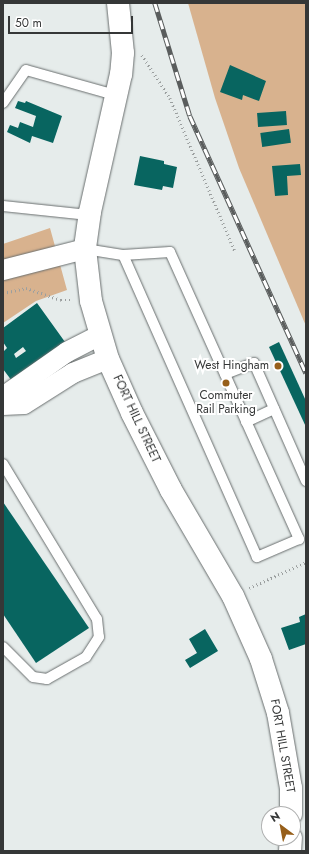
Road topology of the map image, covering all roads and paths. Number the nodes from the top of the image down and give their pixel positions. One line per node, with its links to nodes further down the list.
1 (118, 3): 2 (main road, FORT HILL STREET)
2 (123, 54): 3 (main road, FORT HILL STREET); 8 (path)
3 (116, 95): 4 (lane); 6 (main road, FORT HILL STREET)
4 (3, 103)
5 (3, 206): 6 (lane)
6 (89, 215): 7 (main road, FORT HILL STREET)
7 (85, 249): 9 (lane); 10 (street); 12 (main road, FORT HILL STREET)
8 (235, 251)
9 (123, 255): 15 (lane); 22 (lane)
10 (3, 270)
11 (3, 293): 12 (path)
12 (91, 297): 13 (main road, FORT HILL STREET)
13 (100, 335): 14 (main road, FORT HILL STREET); 16 (street)
14 (108, 359): 17 (street); 24 (main road, FORT HILL STREET)
15 (225, 374): 18 (lane); 19 (lane)
16 (3, 397)
17 (3, 405)
18 (274, 409): 19 (lane); 21 (lane)
19 (246, 422): 22 (lane)
20 (3, 464): 25 (lane)
21 (306, 481)
22 (302, 537)
23 (306, 562): 24 (path)
24 (233, 596): 26 (main road, FORT HILL STREET)
25 (3, 647)
26 (291, 806)

